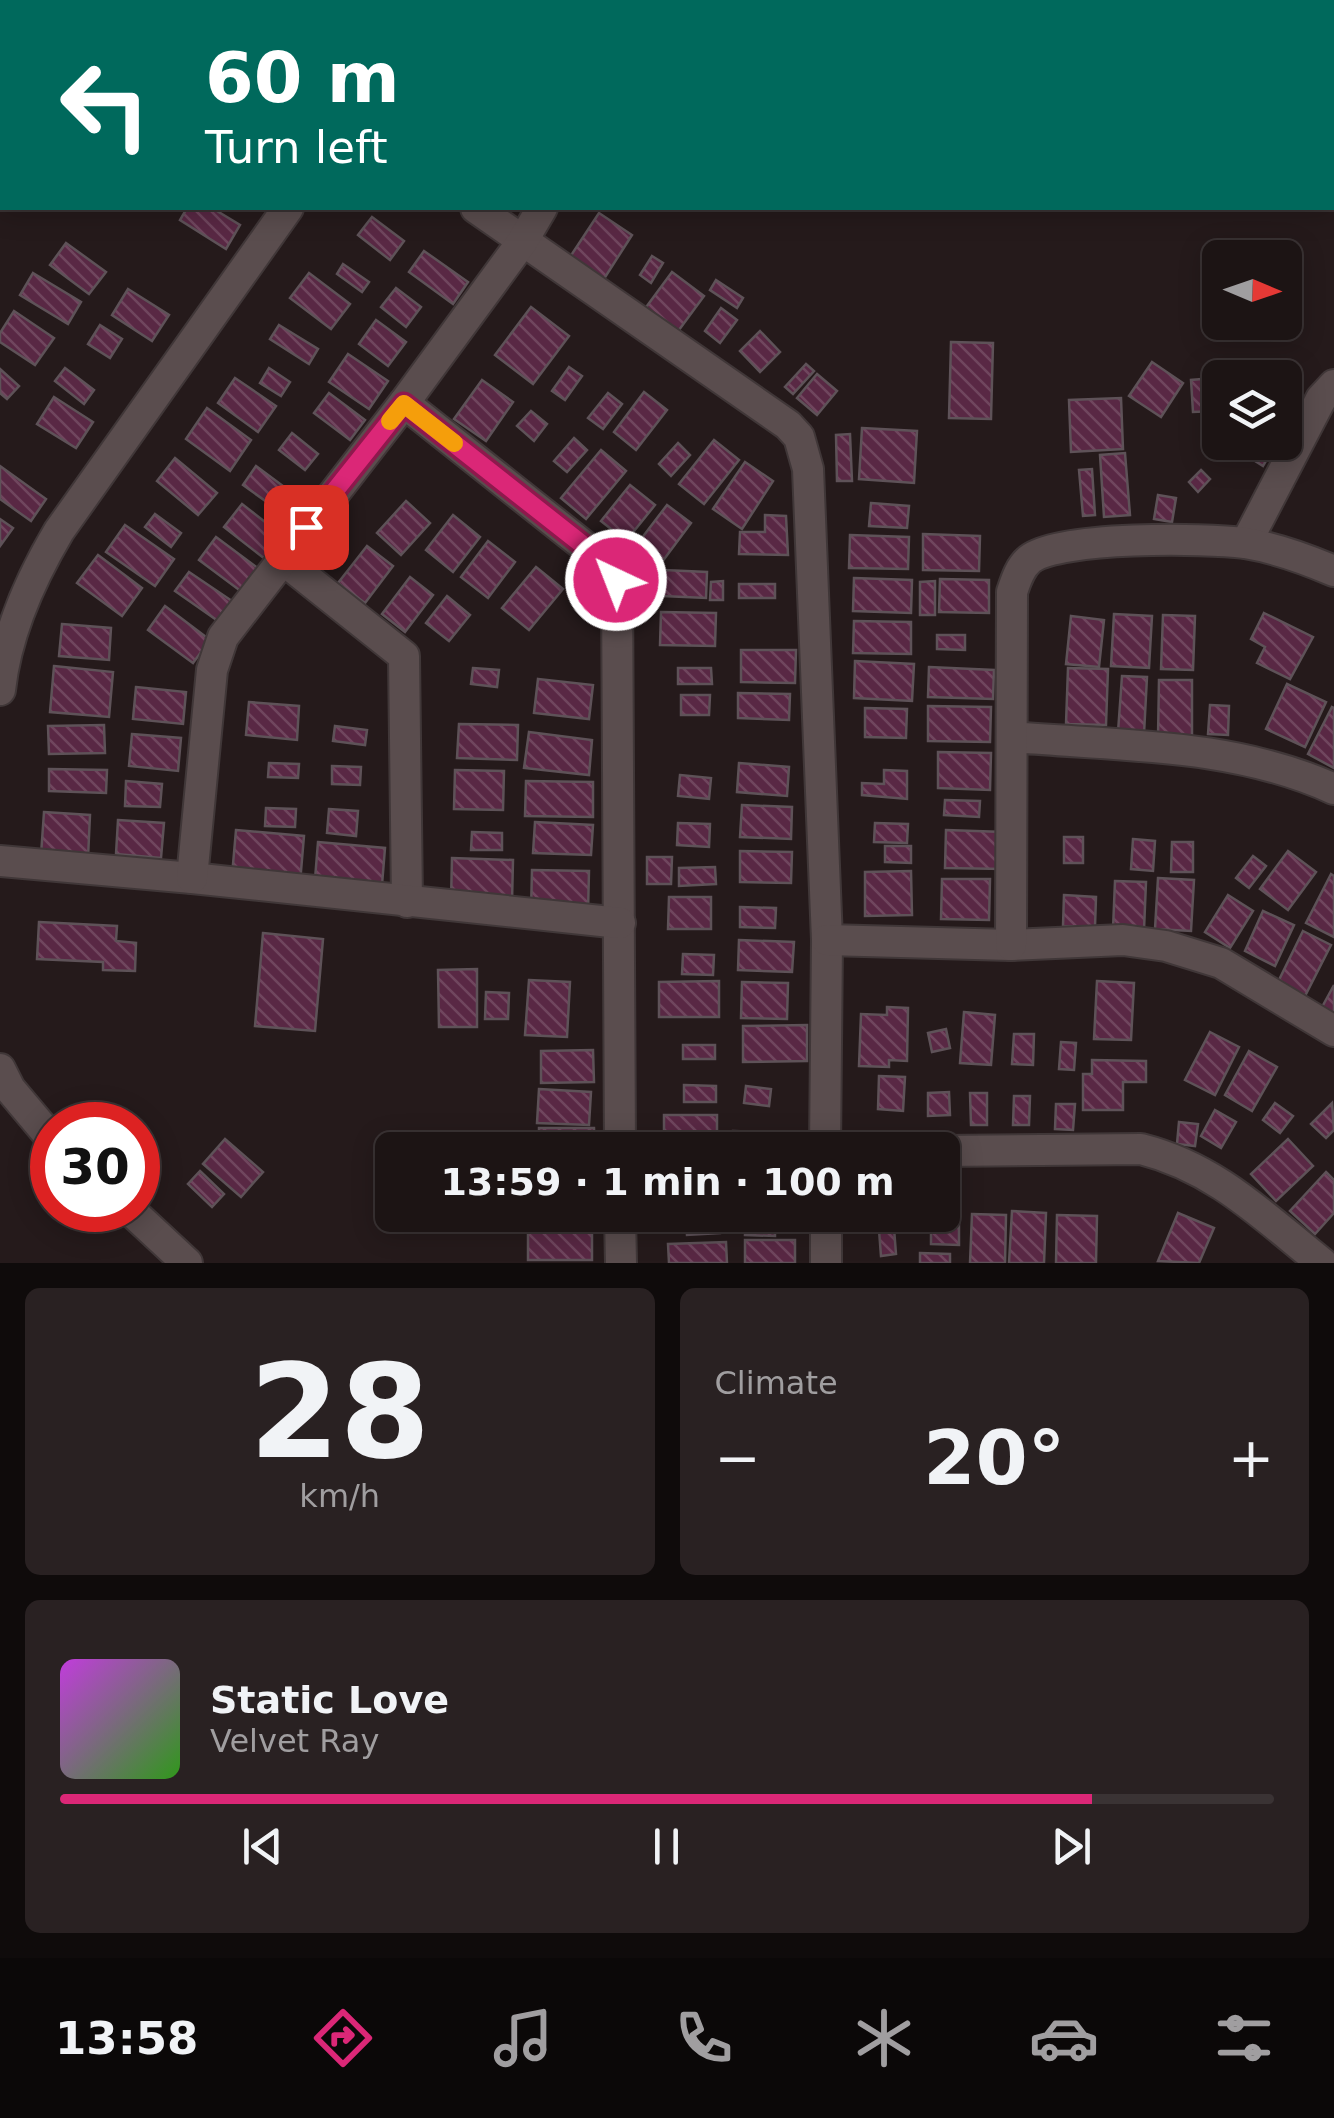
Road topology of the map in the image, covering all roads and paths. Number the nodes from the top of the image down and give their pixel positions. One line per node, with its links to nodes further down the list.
1 (287, 210): 10 (street)
2 (479, 210): 4 (street)
3 (541, 210): 4 (street)
4 (522, 242): 6 (street); 18 (street)
5 (1334, 386): 7 (street)
6 (404, 404): 8 (street); 17 (street)
7 (1246, 544): 9 (street); 12 (street)
8 (282, 558): 15 (street); 16 (street)
9 (1334, 572)
10 (2, 654): 11 (street)
11 (0, 690)
12 (1012, 736): 13 (street); 19 (street)
13 (1334, 789)
14 (0, 861): 15 (street)
15 (192, 878): 16 (street)
16 (408, 902): 17 (street)
17 (620, 923): 23 (street)
18 (827, 940): 19 (street); 24 (street)
19 (1012, 945): 20 (street)
20 (1334, 1031)
21 (0, 1070): 22 (street)
22 (30, 1116)
23 (620, 1132)
24 (826, 1132)
25 (960, 1151): 33 (street)
26 (154, 1232): 30 (street)
27 (620, 1232): 31 (street)
28 (826, 1232): 32 (street)
29 (1334, 1250): 33 (street)
30 (187, 1263)
31 (620, 1263)
32 (826, 1263)
33 (1323, 1263)

